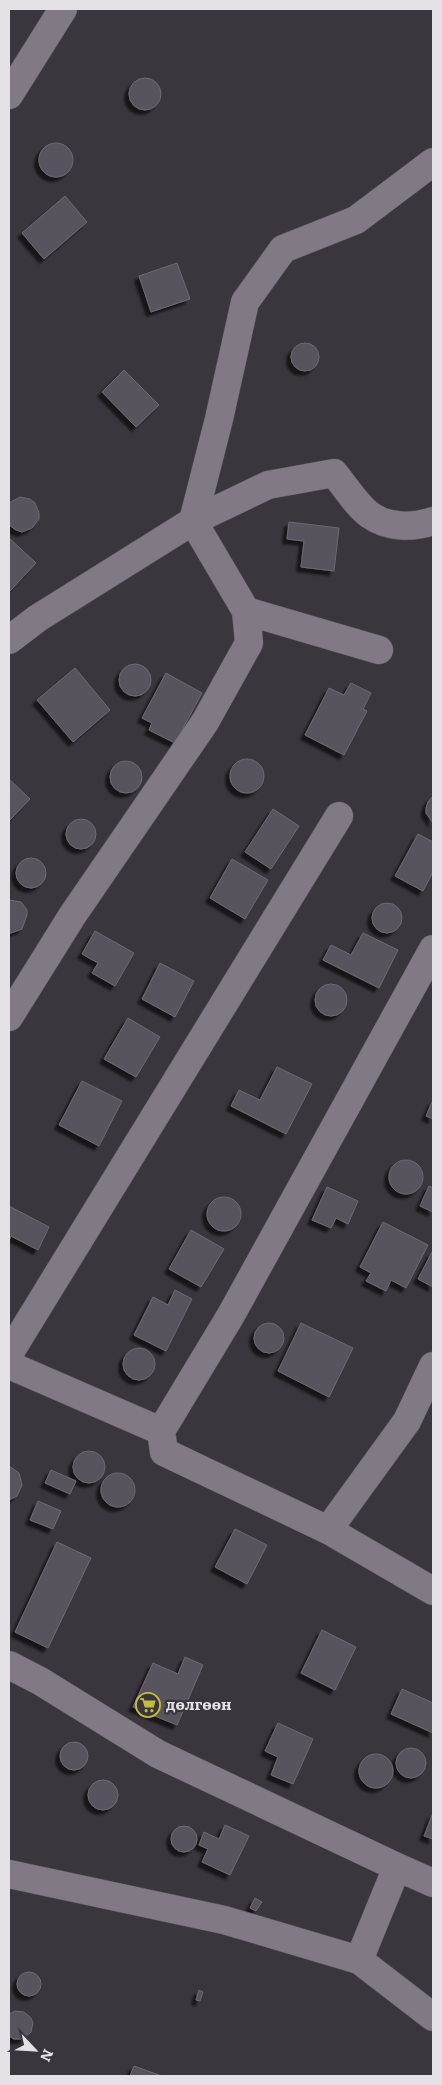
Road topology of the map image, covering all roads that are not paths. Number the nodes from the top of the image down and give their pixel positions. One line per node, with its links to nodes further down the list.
1 (63, 9): 2 (street)
2 (9, 95)
3 (433, 162): 4 (street)
4 (193, 521): 5 (street); 6 (street); 7 (street)
5 (433, 521)
6 (246, 611): 8 (street); 11 (street)
7 (14, 628)
8 (379, 650)
9 (339, 816): 12 (street)
10 (433, 949): 15 (street)
11 (9, 1018)
12 (9, 1354)
13 (9, 1364): 15 (street)
14 (433, 1366): 16 (street)
15 (161, 1431): 16 (street)
16 (328, 1530): 17 (street)
17 (433, 1591)
18 (9, 1666): 19 (street)
19 (397, 1867): 21 (street); 22 (street)
20 (9, 1874): 22 (street)
21 (433, 1883)
22 (359, 1960): 23 (street)
23 (433, 2017)

